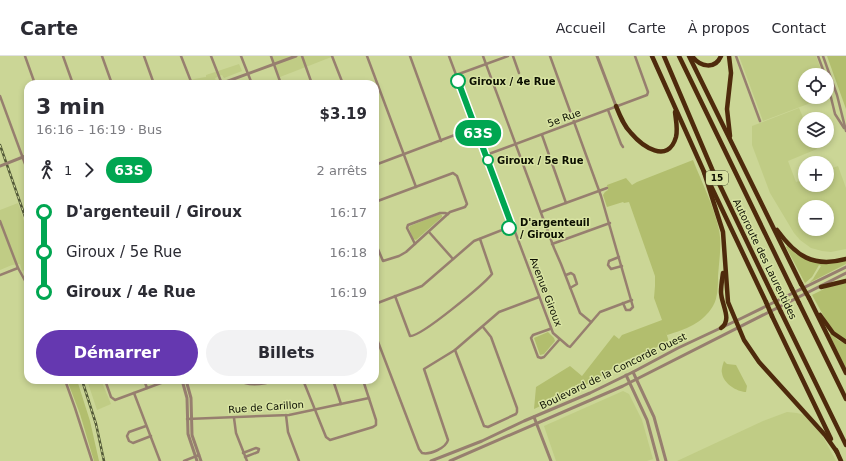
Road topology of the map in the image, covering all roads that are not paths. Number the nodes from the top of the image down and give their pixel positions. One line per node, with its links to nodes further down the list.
1 (25, 56): 37 (street)
2 (62, 56): 38 (street)
3 (102, 56): 39 (street)
4 (144, 56): 40 (street)
5 (181, 56): 41 (street)
6 (211, 56): 42 (street)
7 (241, 56): 35 (street)
8 (271, 56): 31 (street)
9 (296, 56): 31 (street)
10 (302, 56): 46 (street)
11 (332, 56): 47 (street)
12 (367, 56): 48 (street)
13 (410, 56): 61 (street)
14 (449, 56): 36 (street, Avenue Giroux)
15 (483, 56): 32 (street)
16 (508, 56): 32 (street)
17 (513, 56): 34 (street)
18 (550, 56): 56 (street)
19 (597, 56): 52 (street)
20 (634, 56): 52 (street, 5e Rue)
21 (652, 56): 53 (highway)
22 (664, 56): 104 (highway, Autoroute des Laurentides / 15)
23 (679, 56): 136 (highway, Autoroute des Laurentides / 15, bridge)
24 (689, 56): 60 (highway)
25 (692, 56): 26 (highway)
26 (721, 56)
27 (729, 56): 60 (highway)
28 (736, 56): 55 (street)
29 (818, 56): 33 (street)
30 (823, 56): 58 (street)
31 (274, 64): 35 (street); 45 (street)
32 (486, 64): 36 (street); 62 (street)
33 (822, 68)
34 (519, 72)
35 (248, 74): 43 (street); 44 (street)
36 (456, 76): 57 (street, Avenue Giroux)
37 (34, 80)
38 (71, 80)
39 (111, 80)
40 (153, 80)
41 (190, 80)
42 (220, 80)
43 (232, 80)
44 (250, 80)
45 (280, 80)
46 (311, 80)
47 (341, 80)
48 (376, 80)
49 (379, 88): 64 (street)
50 (0, 96): 67 (street)
51 (833, 104): 58 (street)
52 (616, 106): 53 (highway); 54 (street, 5e Rue)
53 (674, 107): 70 (highway)
54 (608, 110): 56 (street, 5e Rue); 63 (street)
55 (760, 121)
56 (574, 123): 59 (street, 5e Rue); 73 (street)
57 (476, 127): 61 (street); 65 (street, Avenue Giroux)
58 (846, 130)
59 (542, 134): 62 (street, 5e Rue); 75 (street)
60 (730, 140): 78 (highway)
61 (441, 141): 64 (street)
62 (516, 145): 65 (street, 5e Rue); 76 (street)
63 (623, 147)
64 (404, 154): 68 (street); 71 (street)
65 (486, 156): 81 (street, Avenue Giroux)
66 (24, 157): 69 (street, bridge)
67 (24, 161)
68 (379, 163)
69 (0, 166)
70 (704, 172): 90 (highway); 147 (highway, bridge)
71 (416, 187): 74 (street); 77 (street)
72 (607, 188): 73 (street)
73 (600, 191): 75 (street); 80 (street)
74 (379, 201)
75 (566, 203): 76 (street)
76 (541, 212): 85 (street)
77 (448, 214): 82 (street); 84 (street)
78 (768, 217): 89 (highway); 103 (highway, bridge)
79 (0, 221): 93 (street)
80 (610, 224): 85 (street); 87 (street)
81 (512, 226): 83 (street); 102 (street, Avenue Giroux)
82 (429, 232): 84 (street); 88 (street)
83 (480, 239): 88 (street); 101 (street)
84 (415, 244): 86 (street)
85 (552, 244): 96 (street)
86 (379, 253)
87 (619, 257): 91 (street); 91 (street)
88 (453, 259): 101 (street)
89 (846, 259)
90 (725, 264): 109 (highway); 112 (highway)
91 (622, 266): 105 (street)
92 (846, 267): 104 (street, Boulevard de la Concorde Ouest)
93 (18, 268): 95 (street); 97 (street)
94 (846, 273): 99 (street, Boulevard de la Concorde Ouest)
95 (0, 275)
96 (566, 275): 100 (street); 100 (street)
97 (24, 279)
98 (846, 282): 99 (highway)
99 (821, 287): 108 (street, Boulevard de la Concorde Ouest)
100 (570, 288): 110 (street)
101 (395, 296): 106 (street)
102 (539, 297): 111 (street); 114 (street, Avenue Giroux)
103 (809, 298): 116 (highway); 120 (highway)
104 (776, 299): 108 (highway, Autoroute des Laurentides / 15, bridge); 109 (street, Boulevard de la Concorde Ouest)
105 (632, 300): 107 (street); 107 (street)
106 (379, 302)
107 (623, 303): 110 (street)
108 (781, 309): 113 (street, Boulevard de la Concorde Ouest); 146 (highway, Autoroute des Laurentides / 15)
109 (736, 321): 112 (street, Boulevard de la Concorde Ouest); 113 (highway)
110 (591, 322): 115 (street, Avenue Giroux)
111 (483, 327): 118 (street); 118 (street)
112 (721, 328): 119 (street, Boulevard de la Concorde Ouest)
113 (739, 328): 122 (street, Boulevard de la Concorde Ouest); 147 (highway)
114 (550, 329): 115 (street, Avenue Giroux); 115 (street)
115 (559, 340)
116 (846, 342)
117 (379, 344): 118 (street)
118 (455, 350)
119 (633, 372): 121 (street, Boulevard de la Concorde Ouest); 122 (street)
120 (846, 374)
121 (626, 375): 123 (street); 140 (street, Boulevard de la Concorde Ouest)
122 (636, 380): 123 (street, Boulevard de la Concorde Ouest); 165 (street)
123 (630, 383): 143 (street, Boulevard de la Concorde Ouest); 164 (street)
124 (66, 384): 154 (street)
125 (106, 384): 134 (street)
126 (146, 384): 133 (street)
127 (158, 384): 133 (street)
128 (183, 384): 142 (street)
129 (187, 384): 142 (street)
130 (305, 384): 138 (street)
131 (334, 384): 137 (street)
132 (364, 384): 135 (street)
133 (147, 388): 134 (street)
134 (134, 393): 144 (street)
135 (369, 398): 137 (street, Rue de Carillon); 138 (street)
136 (846, 399)
137 (341, 404): 138 (street, Rue de Carillon)
138 (315, 410): 139 (street, Rue de Carillon)
139 (286, 415): 141 (street, Rue de Carillon); 160 (street)
140 (534, 417): 143 (street); 149 (street, Boulevard de la Concorde Ouest)
141 (234, 418): 142 (street, Rue de Carillon); 148 (street)
142 (189, 419): 151 (street)
143 (537, 424): 153 (street, Boulevard de la Concorde Ouest); 163 (street)
144 (146, 426): 145 (street); 145 (street)
145 (150, 436): 155 (street)
146 (846, 445)
147 (837, 452): 166 (highway)
148 (243, 453): 152 (street); 152 (street)
149 (453, 453): 150 (street, Boulevard de la Concorde Ouest); 153 (street)
150 (446, 455): 161 (street, Boulevard de la Concorde Ouest); 162 (street)
151 (197, 456): 156 (street); 157 (street); 158 (street)
152 (245, 457): 159 (street)
153 (456, 460): 162 (street, Boulevard de la Concorde Ouest)
154 (92, 461)
155 (160, 461)
156 (184, 461)
157 (197, 461)
158 (201, 461)
159 (247, 461)
160 (299, 461)
161 (431, 461)
162 (449, 461)
163 (551, 461)
164 (658, 461)
165 (666, 461)
166 (841, 461)

